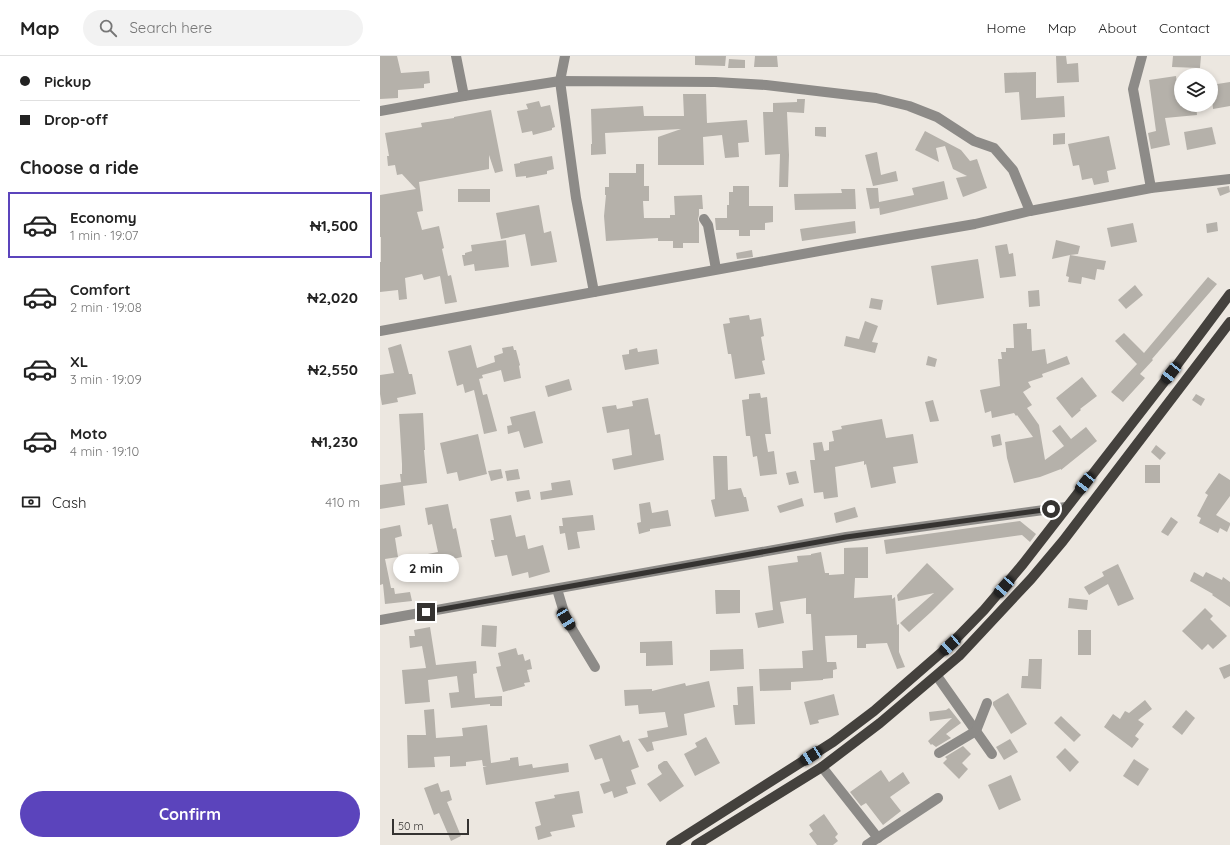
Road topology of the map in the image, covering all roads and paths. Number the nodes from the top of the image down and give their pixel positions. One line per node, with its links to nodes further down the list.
1 (456, 56): 5 (street)
2 (565, 56): 4 (street)
3 (1142, 56): 8 (street)
4 (560, 81): 5 (street); 9 (street); 12 (street)
5 (464, 96): 6 (street)
6 (380, 111)
7 (1230, 179): 8 (street)
8 (1151, 188): 9 (street)
9 (1030, 211): 11 (street)
10 (704, 220): 11 (street)
11 (716, 270): 12 (street)
12 (594, 292): 15 (street)
13 (1230, 294): 16 (main road)
14 (1230, 322): 20 (main road)
15 (380, 331)
16 (1066, 507): 17 (street); 28 (main road)
17 (557, 589): 18 (street); 19 (street)
18 (380, 620)
19 (595, 666)
20 (937, 676): 22 (street); 25 (main road)
21 (987, 703): 22 (street)
22 (976, 731): 23 (street); 24 (street)
23 (938, 753)
24 (992, 754)
25 (822, 767): 27 (street); 29 (main road)
26 (938, 798): 27 (street)
27 (878, 838): 30 (street)
28 (671, 845)
29 (696, 845)
30 (867, 845)

